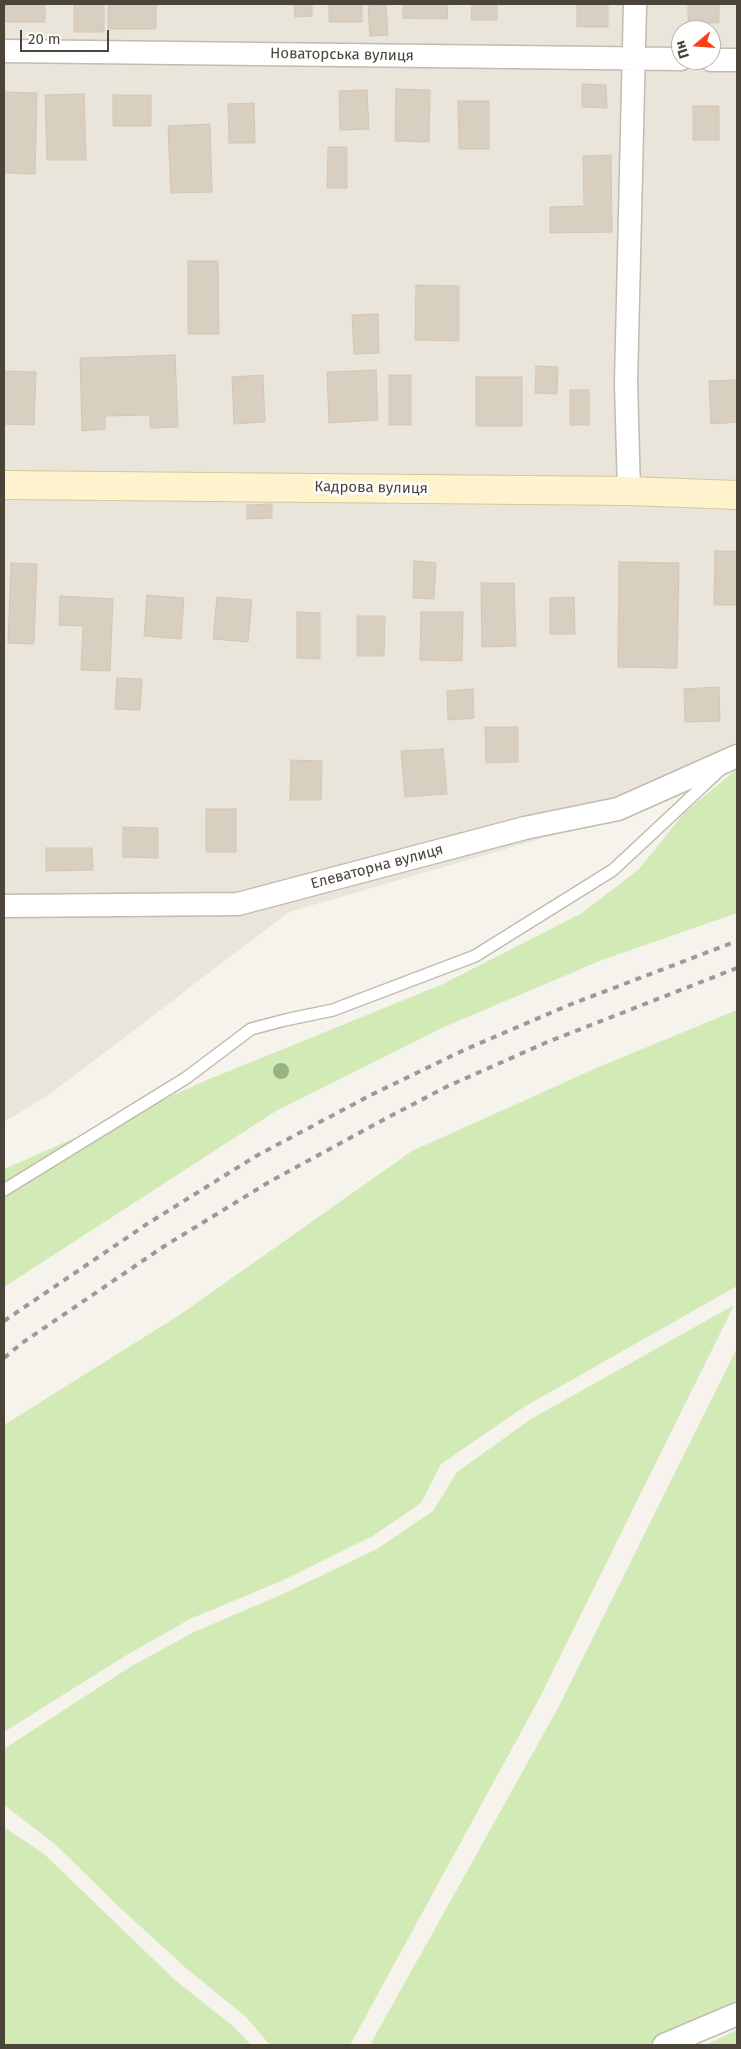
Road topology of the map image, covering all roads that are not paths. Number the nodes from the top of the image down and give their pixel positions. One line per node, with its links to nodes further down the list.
1 (635, 4): 3 (street)
2 (4, 52): 3 (street, Новаторська вулиця)
3 (633, 58): 4 (street, Новаторська вулиця); 8 (street)
4 (671, 59)
5 (721, 60): 6 (street)
6 (737, 60)
7 (4, 485): 8 (street, Кадрова вулиця)
8 (629, 491): 9 (street, Кадрова вулиця)
9 (737, 495)
10 (736, 756): 11 (street, Елеваторна вулиця); 12 (lane)
11 (4, 906)
12 (4, 1190)
13 (737, 2014): 14 (street)
14 (664, 2045)

